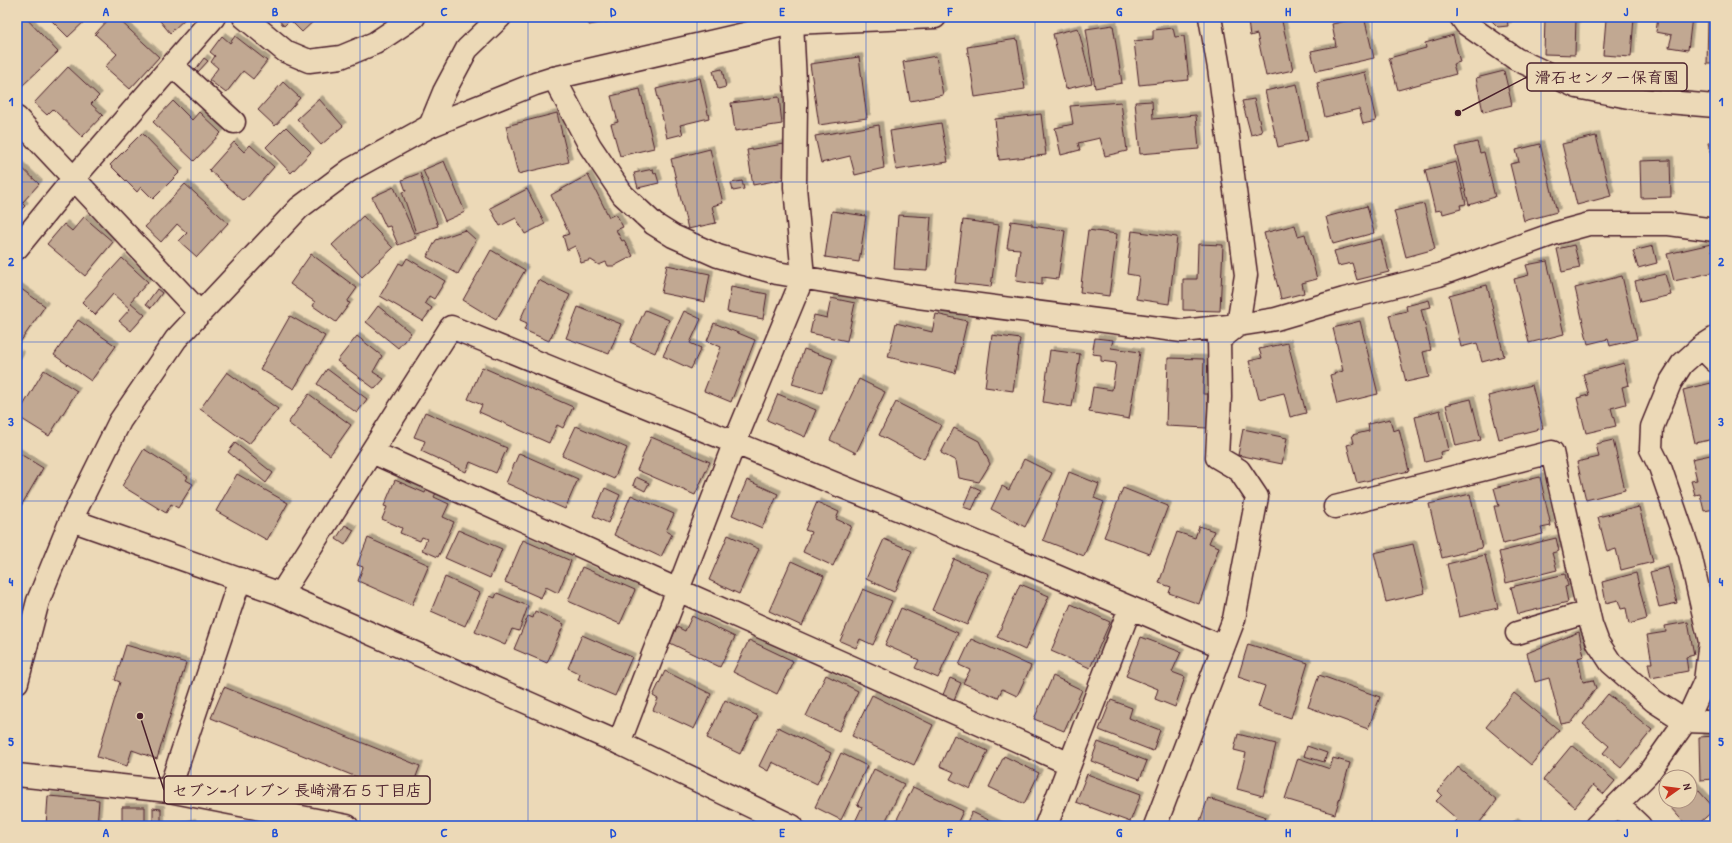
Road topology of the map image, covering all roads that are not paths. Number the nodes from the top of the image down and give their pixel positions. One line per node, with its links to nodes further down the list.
1 (214, 17): 9 (street)
2 (244, 17): 3 (street)
3 (414, 17)
4 (500, 17): 14 (street)
5 (1210, 17): 20 (street)
6 (1461, 17): 11 (street)
7 (928, 18): 8 (street)
8 (792, 23): 10 (street); 18 (street)
9 (172, 65): 13 (street); 15 (street)
10 (554, 78): 14 (street); 18 (street)
11 (1715, 106)
12 (17, 118): 15 (street)
13 (234, 122)
14 (430, 126): 19 (street)
15 (74, 178): 17 (street); 19 (street)
16 (1715, 230): 20 (street)
17 (17, 248)
18 (803, 277): 20 (street); 22 (street)
19 (200, 313): 25 (street)
20 (1238, 326): 32 (street)
21 (1710, 348): 34 (street)
22 (734, 444): 23 (street); 27 (street); 29 (street)
23 (372, 452): 27 (street); 28 (street)
24 (1335, 507): 30 (street)
25 (71, 520): 26 (street); 33 (street)
26 (240, 579): 28 (street); 39 (street)
27 (678, 590): 36 (street); 37 (street)
28 (281, 594): 36 (street)
29 (1130, 608): 32 (street); 37 (street)
30 (1588, 612): 31 (street); 34 (street)
31 (1517, 633)
32 (1223, 647): 44 (street)
33 (17, 682)
34 (1685, 721): 35 (street); 40 (street)
35 (1715, 722)
36 (619, 742): 42 (street)
37 (1070, 764): 43 (street)
38 (17, 775): 39 (street)
39 (168, 791): 41 (street)
40 (1618, 805): 45 (street); 46 (street)
41 (347, 826)
42 (792, 826)
43 (1046, 826)
44 (1155, 826)
45 (1596, 826)
46 (1640, 826)

